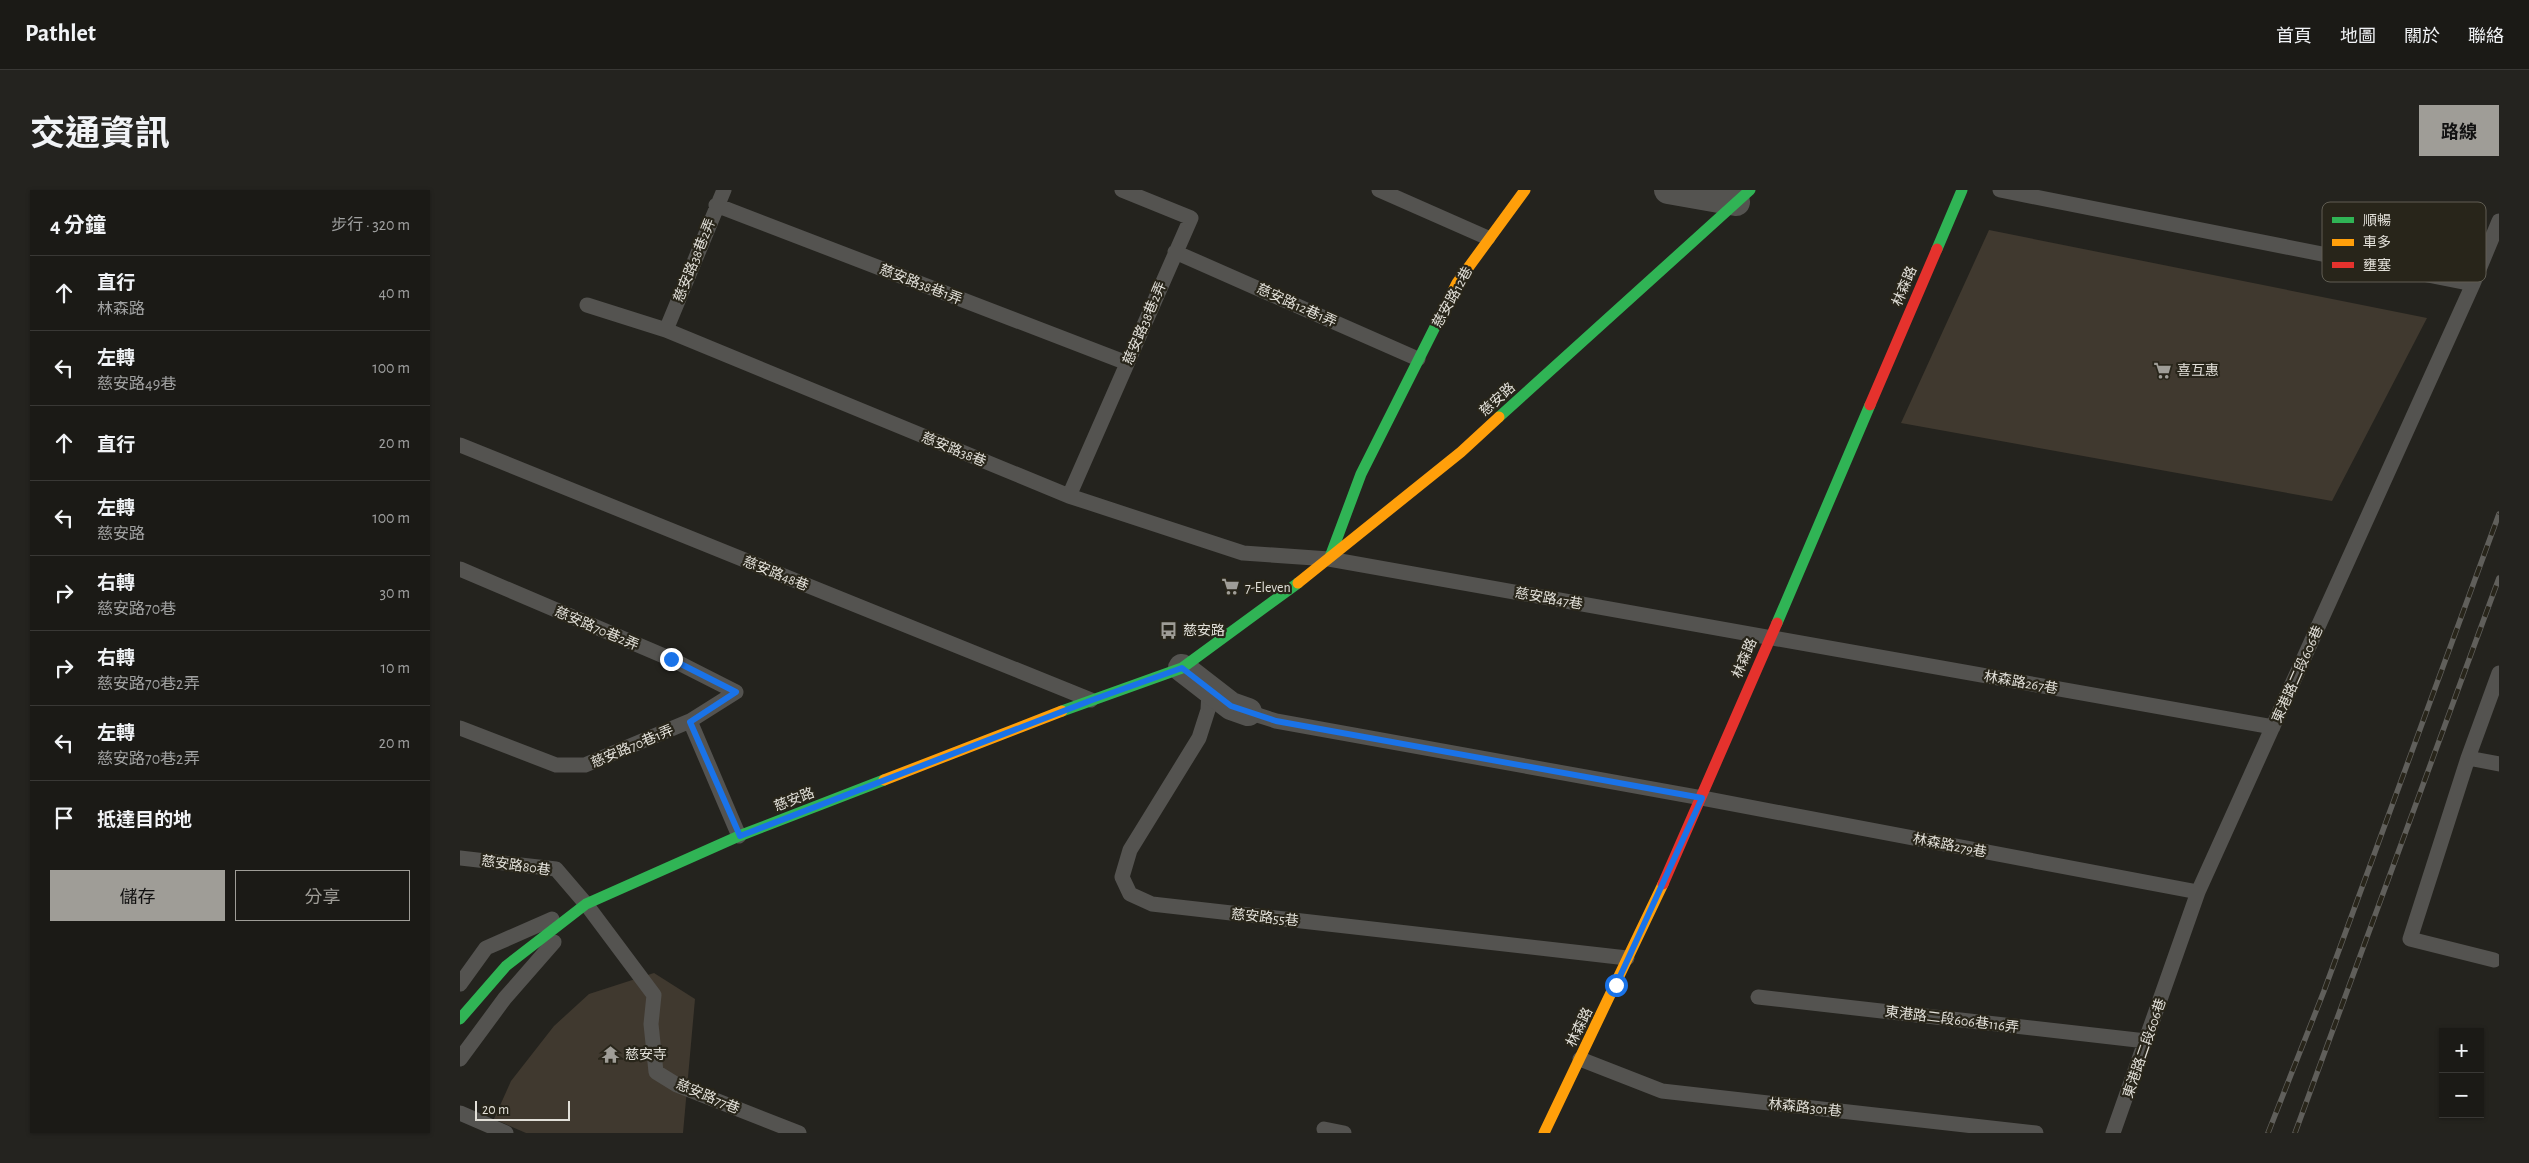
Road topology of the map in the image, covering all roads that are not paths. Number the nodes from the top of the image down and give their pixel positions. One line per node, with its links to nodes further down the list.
1 (724, 190): 9 (lane, 慈安路38巷2弄)
2 (1122, 190): 12 (lane, 慈安路38巷2弄)
3 (1379, 190): 11 (lane)
4 (1525, 190): 11 (street, 慈安路12巷)
5 (1668, 190): 8 (street)
6 (1962, 190): 25 (street, 林森路)
7 (2000, 190): 14 (lane)
8 (1743, 196): 23 (street, 慈安路)
9 (716, 205): 18 (lane, 慈安路38巷2弄); 20 (lane, 慈安路38巷1弄)
10 (2499, 221): 13 (lane, 東港路二段606巷)
11 (1488, 238): 19 (street, 慈安路12巷)
12 (1175, 252): 19 (lane, 慈安路12巷1弄); 20 (lane, 慈安路38巷2弄)
13 (2486, 252)
14 (2322, 254)
15 (2463, 282): 16 (lane)
16 (2473, 284): 32 (lane, 東港路二段606巷)
17 (587, 305): 18 (lane, 慈安路38巷)
18 (666, 330): 22 (lane, 慈安路38巷)
19 (1418, 359): 23 (street, 慈安路12巷)
20 (1127, 363): 22 (lane, 慈安路38巷2弄)
21 (460, 445): 29 (lane, 慈安路48巷)
22 (1068, 496): 23 (lane, 慈安路38巷)
23 (1329, 559): 25 (lane, 慈安路47巷); 26 (street, 慈安路)
24 (460, 569): 31 (lane, 慈安路70巷2弄)
25 (1769, 637): 32 (lane, 林森路267巷); 36 (street, 林森路)
26 (1182, 668): 28 (street); 29 (street, 慈安路)
27 (2499, 673): 34 (lane)
28 (1208, 691): 30 (street); 41 (lane, 慈安路55巷)
29 (1092, 700): 37 (street, 慈安路)
30 (1248, 712): 36 (lane, 林森路279巷)
31 (690, 722): 33 (lane, 慈安路70巷1弄); 37 (lane)
32 (2273, 727): 39 (lane, 東港路二段606巷)
33 (460, 728)
34 (2468, 758): 35 (lane); 42 (lane)
35 (2499, 764)
36 (1702, 798): 39 (lane, 林森路279巷); 41 (street, 林森路)
37 (740, 836): 40 (street, 慈安路)
38 (460, 858): 40 (lane, 慈安路80巷)
39 (2198, 892): 46 (lane, 東港路二段606巷)
40 (586, 904): 43 (lane); 45 (street, 慈安路); 47 (lane); 52 (lane, 慈安路77巷)
41 (1627, 958): 48 (street, 林森路)
42 (2494, 960)
43 (460, 984)
44 (1758, 997): 46 (lane, 東港路二段606巷116弄)
45 (460, 1019)
46 (2146, 1041): 56 (lane, 東港路二段606巷)
47 (460, 1059)
48 (1580, 1059): 54 (street, 林森路); 55 (lane, 林森路301巷)
49 (460, 1113): 51 (lane)
50 (1324, 1129): 53 (lane)
51 (506, 1133)
52 (799, 1133)
53 (1344, 1133)
54 (1544, 1133)
55 (2036, 1133)
56 (2113, 1133)

